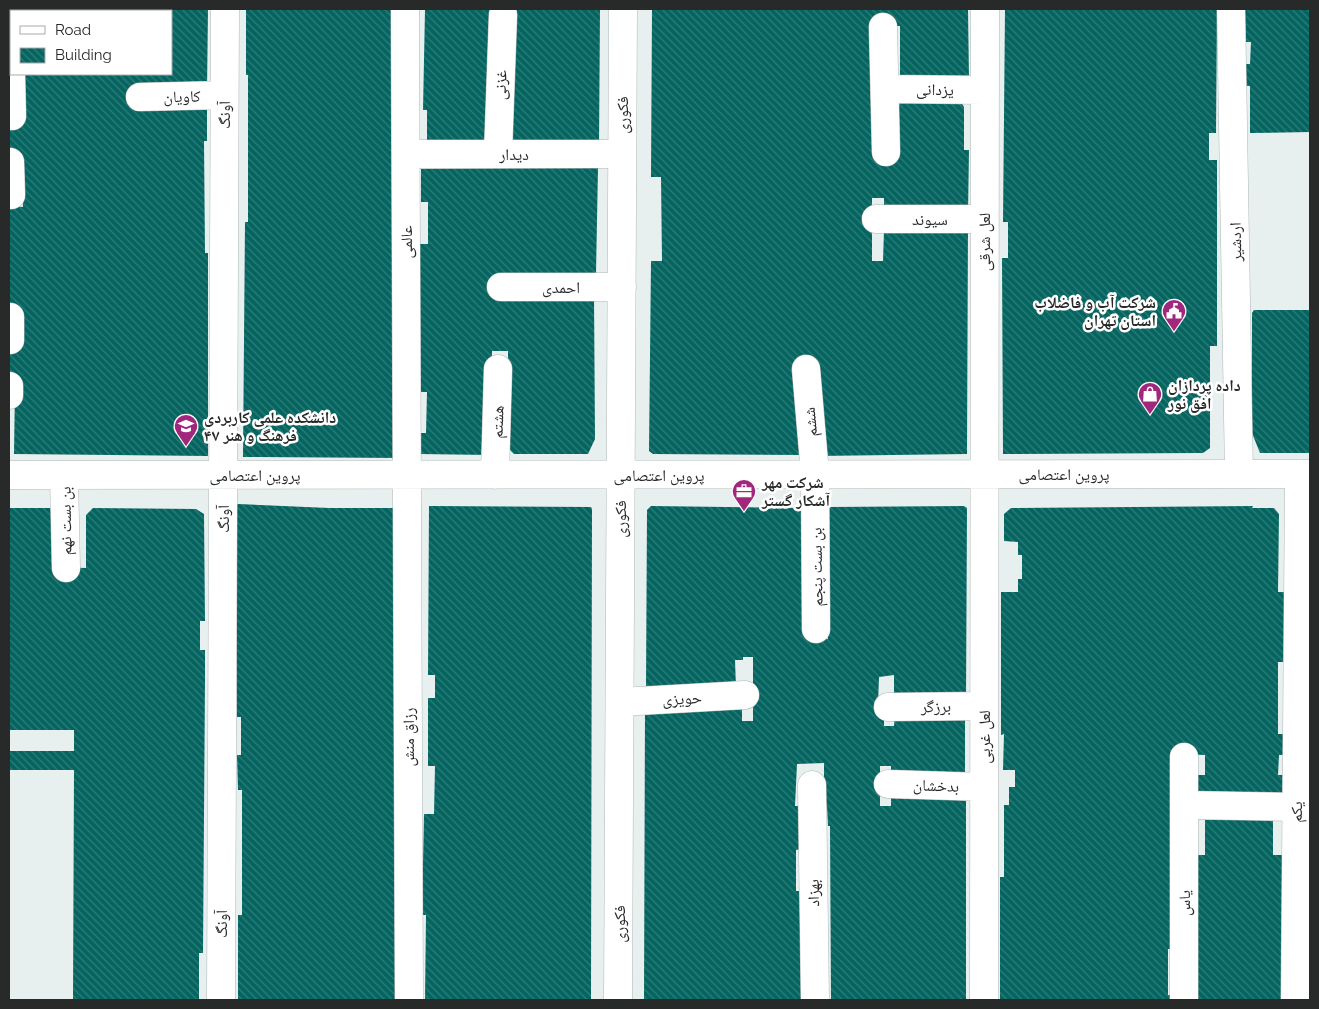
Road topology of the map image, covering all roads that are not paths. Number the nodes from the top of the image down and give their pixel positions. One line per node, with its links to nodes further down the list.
1 (224, 9): 11 (street, آونگ)
2 (405, 9): 15 (street, عالمی)
3 (623, 9): 17 (street, فکوری)
4 (985, 9): 10 (street, لعل شرقی)
5 (1231, 9): 31 (street, اردشیر)
6 (503, 15): 16 (street, غزنی)
7 (883, 27): 9 (street)
8 (11, 75): 13 (street)
9 (885, 89): 10 (street, یزدانی); 14 (street)
10 (984, 90): 21 (street, لعل شرقی)
11 (224, 95): 12 (street, کاویان); 35 (street, آونگ)
12 (140, 97)
13 (12, 116)
14 (886, 152)
15 (406, 154): 16 (street, دیدار); 28 (street, عالمی)
16 (498, 154): 17 (street, دیدار)
17 (622, 154): 23 (street, فکوری)
18 (10, 162): 19 (street)
19 (9, 195)
20 (876, 219): 21 (street, سیوند)
21 (984, 219): 30 (street, لعل شرقی)
22 (501, 287): 23 (street, احمدی)
23 (622, 287): 37 (street, فکوری)
24 (498, 369): 36 (street, هشتم)
25 (806, 369): 29 (street, ششم)
26 (9, 386): 27 (street)
27 (9, 395)
28 (407, 474): 35 (street, پروین اعتصامی); 36 (street, پروین اعتصامی); 51 (street, رزاق منش)
29 (815, 474): 30 (street, پروین اعتصامی); 37 (street, پروین اعتصامی); 39 (street, بن بست پنجم)
30 (984, 474): 31 (street, پروین اعتصامی); 42 (street, لعل غربی)
31 (1239, 474): 32 (street, پروین اعتصامی)
32 (1305, 474): 49 (street, یکم)
33 (9, 475): 34 (street, پروین اعتصامی)
34 (64, 475): 35 (street, پروین اعتصامی); 38 (street, بن بست نهم)
35 (223, 475): 50 (street, آونگ)
36 (495, 475): 37 (street, پروین اعتصامی)
37 (621, 475): 41 (street, فکوری)
38 (66, 568)
39 (816, 629)
40 (744, 695): 41 (street, حویزی)
41 (620, 702): 52 (street, فکوری)
42 (984, 706): 43 (street, برزگر); 47 (street, لعل غربی)
43 (888, 707)
44 (1184, 757): 48 (street, یاس)
45 (888, 784): 47 (street, بدخشان)
46 (812, 785): 53 (street, بهزاد)
47 (984, 787): 54 (street, لعل غربی)
48 (1184, 805): 49 (street); 55 (street, یاس)
49 (1296, 807): 56 (street, یکم)
50 (221, 1000)
51 (409, 1000)
52 (618, 1000)
53 (815, 1000)
54 (984, 1000)
55 (1184, 1000)
56 (1295, 1000)

